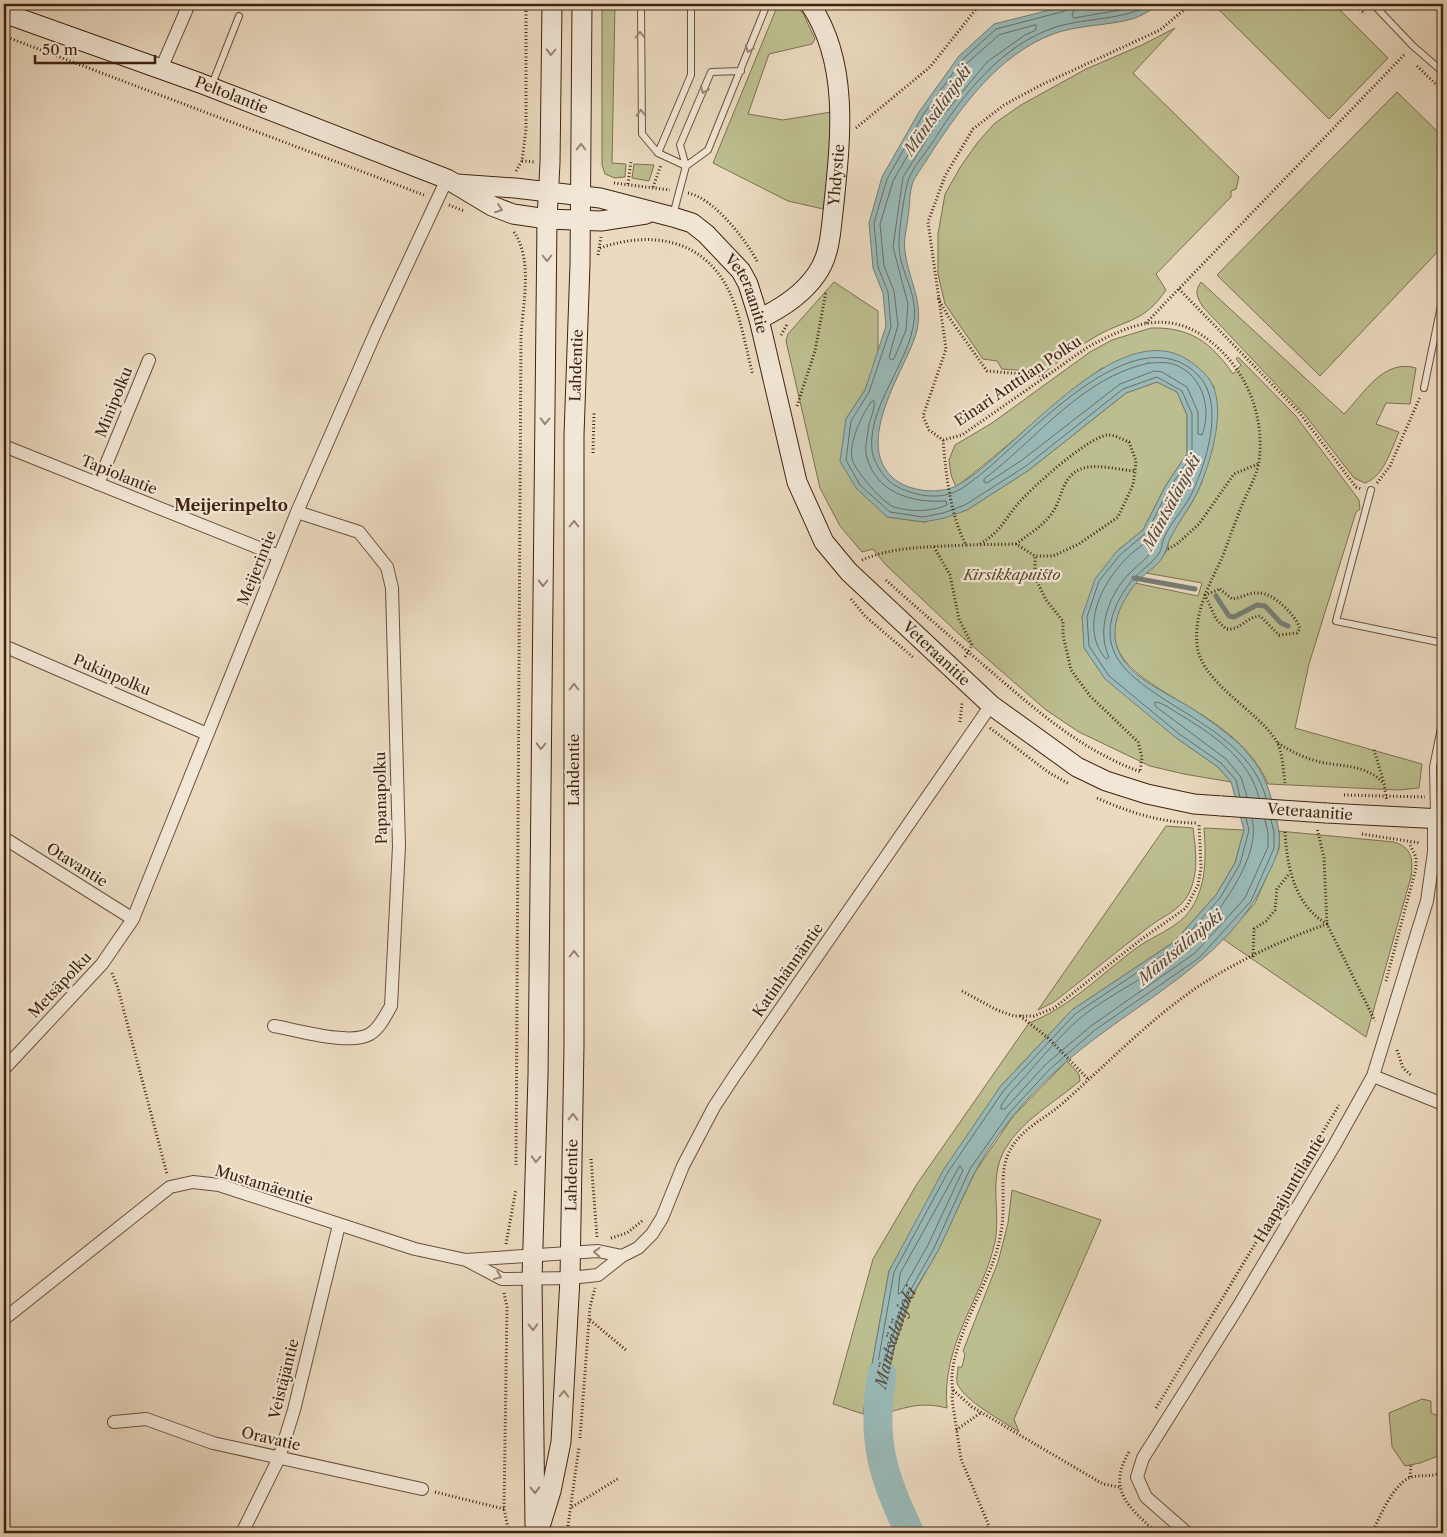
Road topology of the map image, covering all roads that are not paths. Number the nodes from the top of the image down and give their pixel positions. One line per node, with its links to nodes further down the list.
1 (189, 4): 11 (street)
2 (552, 4): 18 (main road, Lahdentie, one-way to 18)
3 (582, 4): 19 (main road, Lahdentie, one-way to 3)
4 (641, 4): 15 (lane, one-way to 4)
5 (691, 4): 15 (lane)
6 (767, 4): 12 (lane, one-way to 12)
7 (810, 4): 25 (main road, Yhdystie)
8 (1373, 4): 13 (lane)
9 (4, 13): 11 (main road, Peltolantie)
10 (239, 16): 14 (lane)
11 (161, 69): 14 (main road, Peltolantie)
12 (741, 71): 16 (lane); 16 (lane, one-way to 16)
13 (1443, 72)
14 (211, 88): 17 (main road, Peltolantie)
15 (658, 153): 16 (lane)
16 (686, 166): 21 (lane)
17 (452, 182): 18 (main road, Peltolantie); 22 (main road, Peltolantie, one-way to 22); 31 (street, Meijerintie)
18 (549, 192): 19 (main road, Veteraanitie); 22 (main road, Lahdentie)
19 (580, 196): 20 (main road, Veteraanitie); 23 (main road, Lahdentie)
20 (653, 213): 21 (main road, Veteraanitie); 23 (main road, Veteraanitie)
21 (673, 217): 25 (main road, Veteraanitie)
22 (547, 219): 23 (main road, Veteraanitie); 48 (main road, Lahdentie, one-way to 48)
23 (580, 221): 47 (main road, Lahdentie, one-way to 23)
24 (1443, 296): 27 (lane)
25 (759, 319): 35 (main road, Veteraanitie)
26 (149, 360): 29 (street, Minipolku)
27 (1424, 388)
28 (4, 446): 29 (street, Tapiolantie)
29 (98, 484): 32 (street, Tapiolantie)
30 (1371, 490): 33 (lane)
31 (297, 512): 32 (street, Meijerintie); 42 (street, Papanapolku)
32 (279, 556): 37 (street, Meijerintie)
33 (1443, 643)
34 (4, 646): 37 (street, Pukinpolku)
35 (991, 705): 39 (main road, Veteraanitie, bridge); 49 (street, Katinhännäntie)
36 (1443, 718): 38 (lane)
37 (207, 734): 41 (street, Meijerintie)
38 (1440, 746): 39 (lane)
39 (1439, 819): 44 (street, Haapajunttilantie)
40 (4, 838): 41 (street, Otavantie)
41 (133, 919): 43 (street, Metsäpolku)
42 (274, 1026)
43 (4, 1069)
44 (1373, 1076): 45 (street); 59 (street, Haapajunttilantie)
45 (1443, 1104)
46 (339, 1225): 50 (street, Mustamäentie); 53 (street, Mustamäentie); 55 (street, Veistäjäntie)
47 (571, 1253): 48 (street, Mustamäentie); 49 (street, one-way to 47); 51 (main road, Lahdentie)
48 (533, 1256): 50 (street, Mustamäentie); 52 (main road, Lahdentie)
49 (622, 1256): 51 (street, Katinhännäntie)
50 (466, 1260): 52 (street, Mustamäentie, one-way to 52)
51 (570, 1278): 52 (street, Katinhännäntie); 58 (main road, Lahdentie, one-way to 51)
52 (532, 1279): 58 (main road, Lahdentie, one-way to 58)
53 (4, 1319)
54 (114, 1422): 55 (street, Oravatie)
55 (279, 1458): 56 (street, Oravatie); 57 (street, Veistäjäntie)
56 (422, 1489)
57 (242, 1533)
58 (537, 1533)
59 (1187, 1533)

